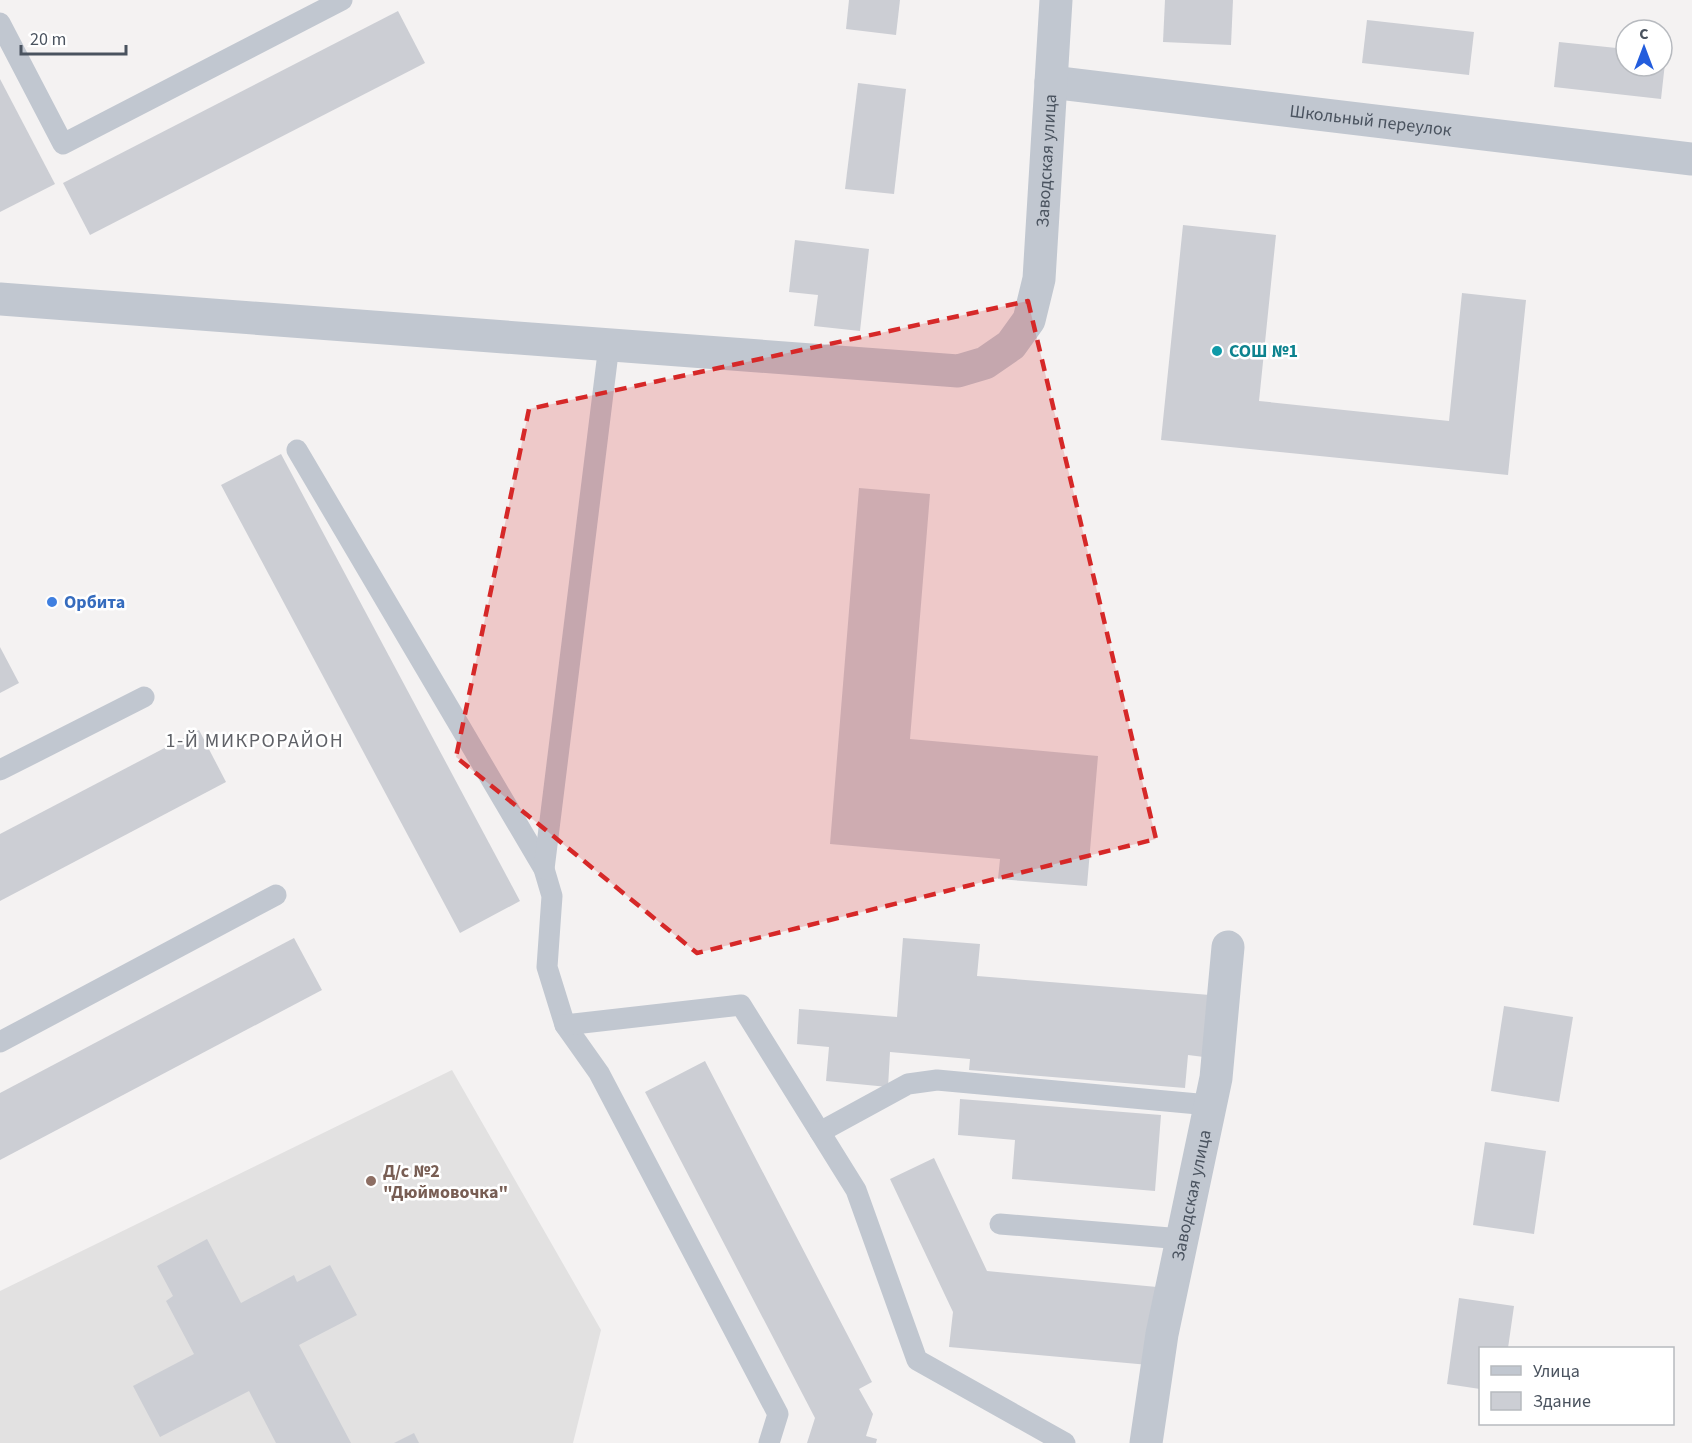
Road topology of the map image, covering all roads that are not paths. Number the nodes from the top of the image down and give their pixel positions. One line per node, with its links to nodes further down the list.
1 (342, 0): 3 (lane)
2 (1056, 0): 4 (street, Заводская улица)
3 (0, 23)
4 (1051, 82): 5 (street, Школьный переулок); 7 (street, Заводская улица)
5 (1692, 159)
6 (0, 299): 7 (street)
7 (609, 345): 11 (lane)
8 (297, 450): 11 (lane)
9 (144, 697): 10 (lane)
10 (0, 770)
11 (544, 869): 14 (lane)
12 (276, 895): 15 (lane)
13 (1228, 947): 16 (street, Заводская улица)
14 (565, 1025): 17 (lane); 20 (lane)
15 (0, 1042)
16 (1209, 1105): 17 (lane); 19 (street, Заводская улица)
17 (820, 1131): 21 (lane)
18 (1000, 1224): 19 (lane)
19 (1182, 1239): 22 (street, Заводская улица)
20 (768, 1443)
21 (1065, 1443)
22 (1146, 1443)

